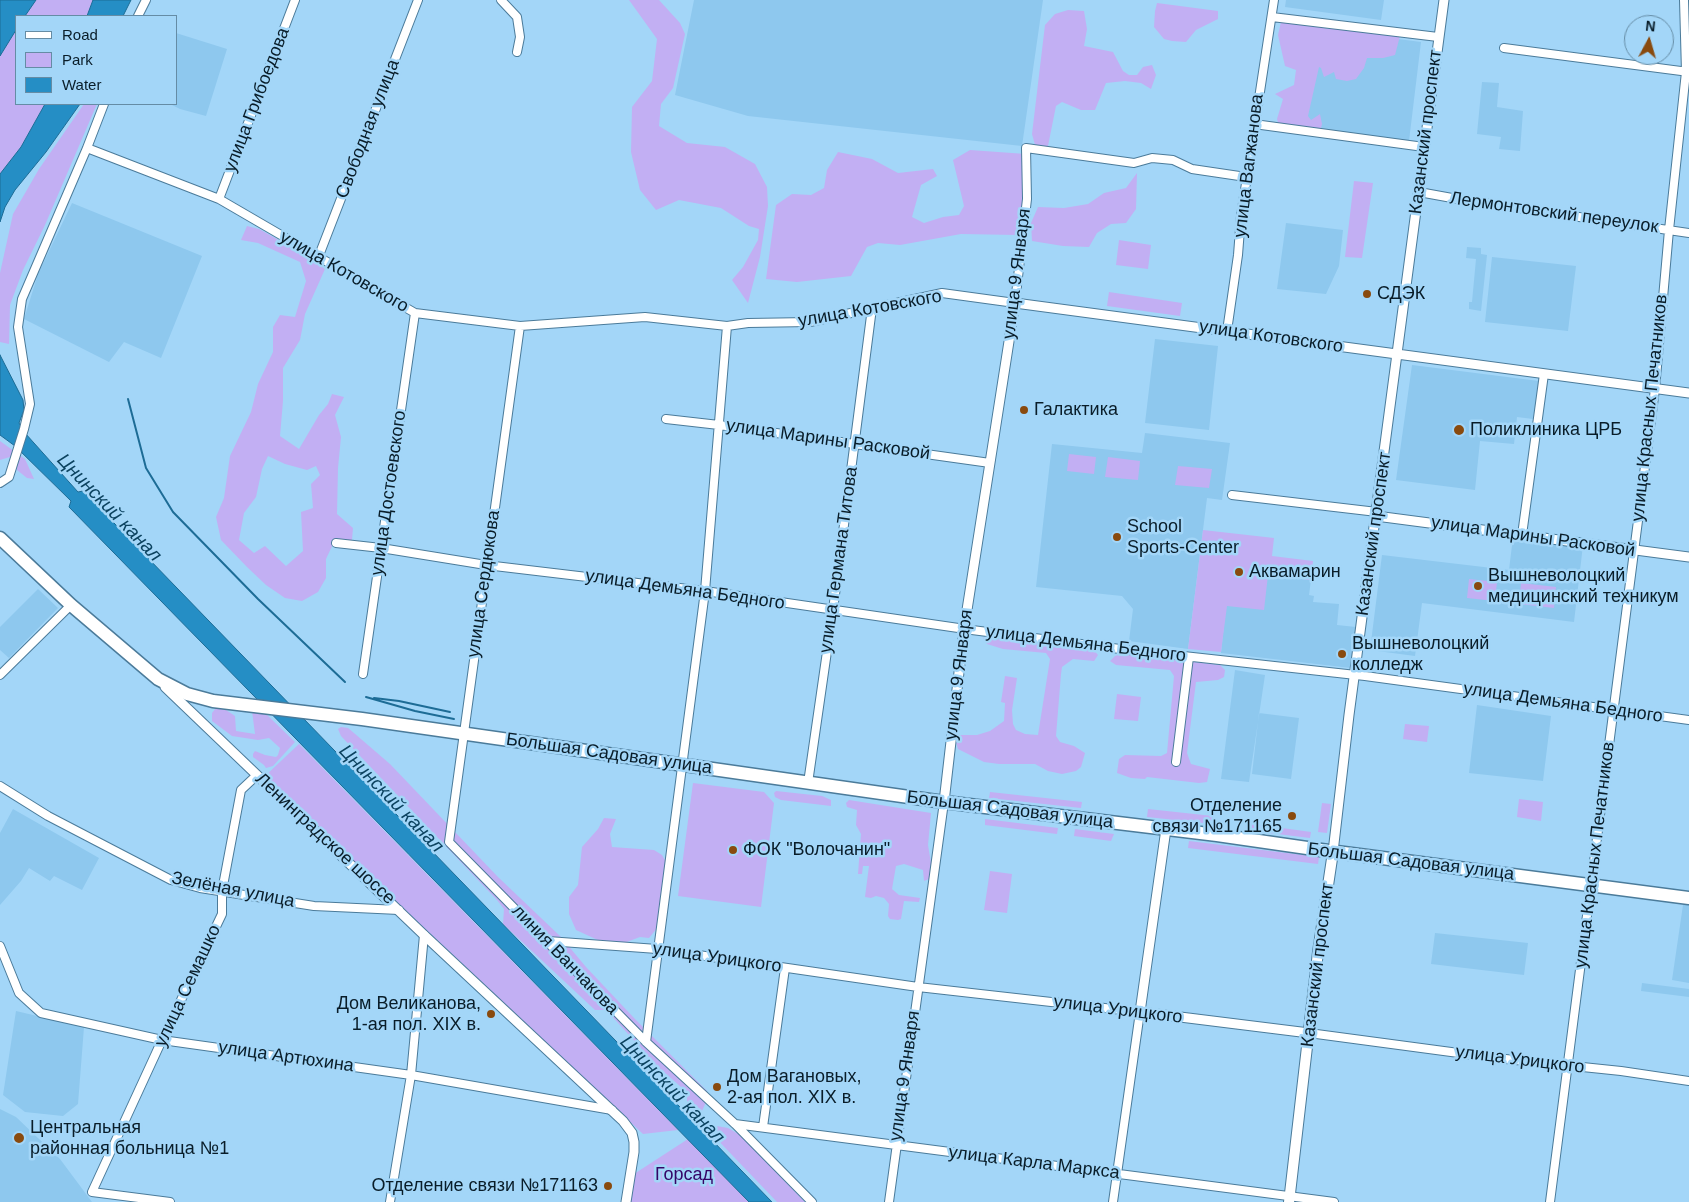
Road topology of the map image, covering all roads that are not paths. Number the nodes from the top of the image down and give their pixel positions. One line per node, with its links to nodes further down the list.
1 (146, 0): 9 (street)
2 (295, 0): 22 (street, улица Грибоедова)
3 (418, 0): 25 (street, Свободная улица)
4 (502, 0): 14 (street)
5 (1274, 0): 11 (street, улица Вагжанова)
6 (1444, 0): 10 (street, Казанский проспект)
7 (1450, 0): 10 (street, Казанский проспект)
8 (1684, 0): 15 (street, улица Красных Печатников)
9 (138, 15)
10 (1442, 15): 12 (street, Казанский проспект)
11 (1272, 17): 12 (street); 17 (street, улица Вагжанова)
12 (1438, 37): 18 (street, Казанский проспект)
13 (1504, 48): 15 (street)
14 (517, 52)
15 (1688, 72): 23 (street, улица Красных Печатников)
16 (104, 105): 19 (street)
17 (1254, 124): 18 (street); 20 (street, улица Вагжанова)
18 (1424, 147): 21 (street, Казанский проспект)
19 (87, 148): 22 (street, улица Котовского); 40 (street)
20 (1246, 177): 26 (street, улица 9 Января); 31 (street, улица Вагжанова)
21 (1419, 192): 23 (street, Лермонтовский переулок); 32 (street, Казанский проспект)
22 (219, 199): 25 (street, улица Котовского)
23 (1669, 230): 24 (street, Лермонтовский переулок); 34 (street, улица Красных Печатников)
24 (1689, 233)
25 (318, 258): 28 (street, улица Котовского)
26 (1015, 303): 27 (street, улица Котовского); 31 (street, улица Котовского); 39 (street, улица 9 Января)
27 (872, 308): 30 (street, улица Котовского); 38 (street, улица Германа Титова)
28 (415, 313): 29 (street, улица Котовского); 46 (street, улица Достоевского)
29 (520, 326): 30 (street, улица Котовского); 49 (street, улица Сердюкова)
30 (727, 326): 37 (street)
31 (1227, 331): 32 (street, улица Котовского)
32 (1397, 354): 33 (street, улица Котовского); 42 (street, Казанский проспект)
33 (1544, 374): 34 (street, улица Котовского); 43 (street)
34 (1655, 389): 35 (street, улица Котовского); 47 (street, улица Красных Печатников)
35 (1689, 393)
36 (666, 420): 37 (street, улица Марины Расковой)
37 (719, 425): 38 (street, улица Марины Расковой); 50 (street)
38 (854, 444): 39 (street, улица Марины Расковой); 52 (street, улица Германа Титова)
39 (990, 463): 53 (street, улица 9 Января)
40 (0, 483)
41 (1232, 495): 42 (street, улица Марины Расковой)
42 (1376, 514): 43 (street, улица Марины Расковой); 57 (street, Казанский проспект)
43 (1522, 535): 47 (street, улица Марины Расковой)
44 (0, 538): 51 (highway, Ленинградское шоссе)
45 (336, 543): 46 (street, улица Демьяна Бедного)
46 (381, 548): 49 (street, улица Демьяна Бедного); 55 (street, улица Достоевского)
47 (1634, 550): 48 (street, улица Марины Расковой); 60 (street, улица Красных Печатников)
48 (1689, 557)
49 (486, 565): 50 (street, улица Демьяна Бедного); 63 (street, улица Сердюкова)
50 (705, 591): 52 (street, улица Демьяна Бедного); 65 (street)
51 (70, 605): 56 (street); 58 (highway, Ленинградское шоссе)
52 (833, 610): 53 (street, улица Демьяна Бедного); 67 (street, улица Германа Титова)
53 (964, 629): 54 (street, улица Демьяна Бедного); 69 (street, улица 9 Января)
54 (1189, 657): 57 (street, улица Демьяна Бедного); 64 (street)
55 (363, 674)
56 (0, 675)
57 (1355, 675): 60 (street, улица Демьяна Бедного); 72 (street, Казанский проспект)
58 (158, 679): 59 (highway, Большая Садовая улица); 61 (street, Ленинградское шоссе)
59 (205, 700): 61 (street); 63 (highway, Большая Садовая улица)
60 (1613, 710): 62 (street, улица Демьяна Бедного); 73 (street, улица Красных Печатников)
61 (197, 716): 66 (street, Ленинградское шоссе)
62 (1689, 720)
63 (464, 733): 65 (highway, Большая Садовая улица); 71 (street, улица Сердюкова)
64 (1176, 762)
65 (682, 765): 67 (highway, Большая Садовая улица); 80 (street)
66 (257, 775): 74 (street, улица Семашко); 76 (street, Ленинградское шоссе)
67 (808, 783): 69 (highway, Большая Садовая улица)
68 (0, 786): 74 (street, Зелёная улица)
69 (944, 802): 70 (highway, Большая Садовая улица); 82 (street, улица 9 Января)
70 (1166, 829): 72 (highway, Большая Садовая улица); 83 (street)
71 (449, 842): 78 (street, линия Ванчакова)
72 (1334, 852): 73 (highway, Большая Садовая улица); 84 (main road, Казанский проспект)
73 (1590, 885): 75 (highway, Большая Садовая улица); 87 (street, улица Красных Печатников)
74 (222, 891): 76 (street, Зелёная улица); 85 (street, улица Семашко)
75 (1689, 898)
76 (399, 910): 77 (street, Ленинградское шоссе)
77 (424, 934): 88 (street); 90 (street, Ленинградское шоссе)
78 (548, 941): 80 (street, улица Урицкого); 86 (street, линия Ванчакова)
79 (0, 946): 85 (street, улица Артюхина)
80 (657, 949): 81 (street, улица Урицкого); 86 (street)
81 (785, 968): 82 (street, улица Урицкого); 92 (street)
82 (918, 987): 83 (street, улица Урицкого); 93 (street, улица 9 Января)
83 (1140, 1012): 84 (street, улица Урицкого); 94 (street)
84 (1309, 1033): 87 (street, улица Урицкого); 95 (main road, Казанский проспект)
85 (162, 1040): 88 (street, улица Артюхина); 96 (street, улица Семашко)
86 (646, 1042): 91 (street, линия Ванчакова)
87 (1567, 1066): 89 (street, улица Урицкого); 103 (street, улица Красных Печатников)
88 (412, 1075): 90 (street, улица Артюхина); 97 (street)
89 (1689, 1081)
90 (612, 1110): 98 (street, Ленинградское шоссе)
91 (735, 1124): 92 (street, улица Карла Маркса); 99 (street, линия Ванчакова)
92 (763, 1128): 93 (street, улица Карла Маркса)
93 (895, 1146): 94 (street, улица Карла Маркса); 100 (street, улица 9 Января)
94 (1117, 1173): 95 (street, улица Карла Маркса); 101 (street)
95 (1289, 1199): 102 (street, улица Карла Маркса)
96 (170, 1202)
97 (390, 1202)
98 (626, 1202)
99 (812, 1202)
100 (889, 1202)
101 (1113, 1202)
102 (1334, 1202)
103 (1550, 1202)

